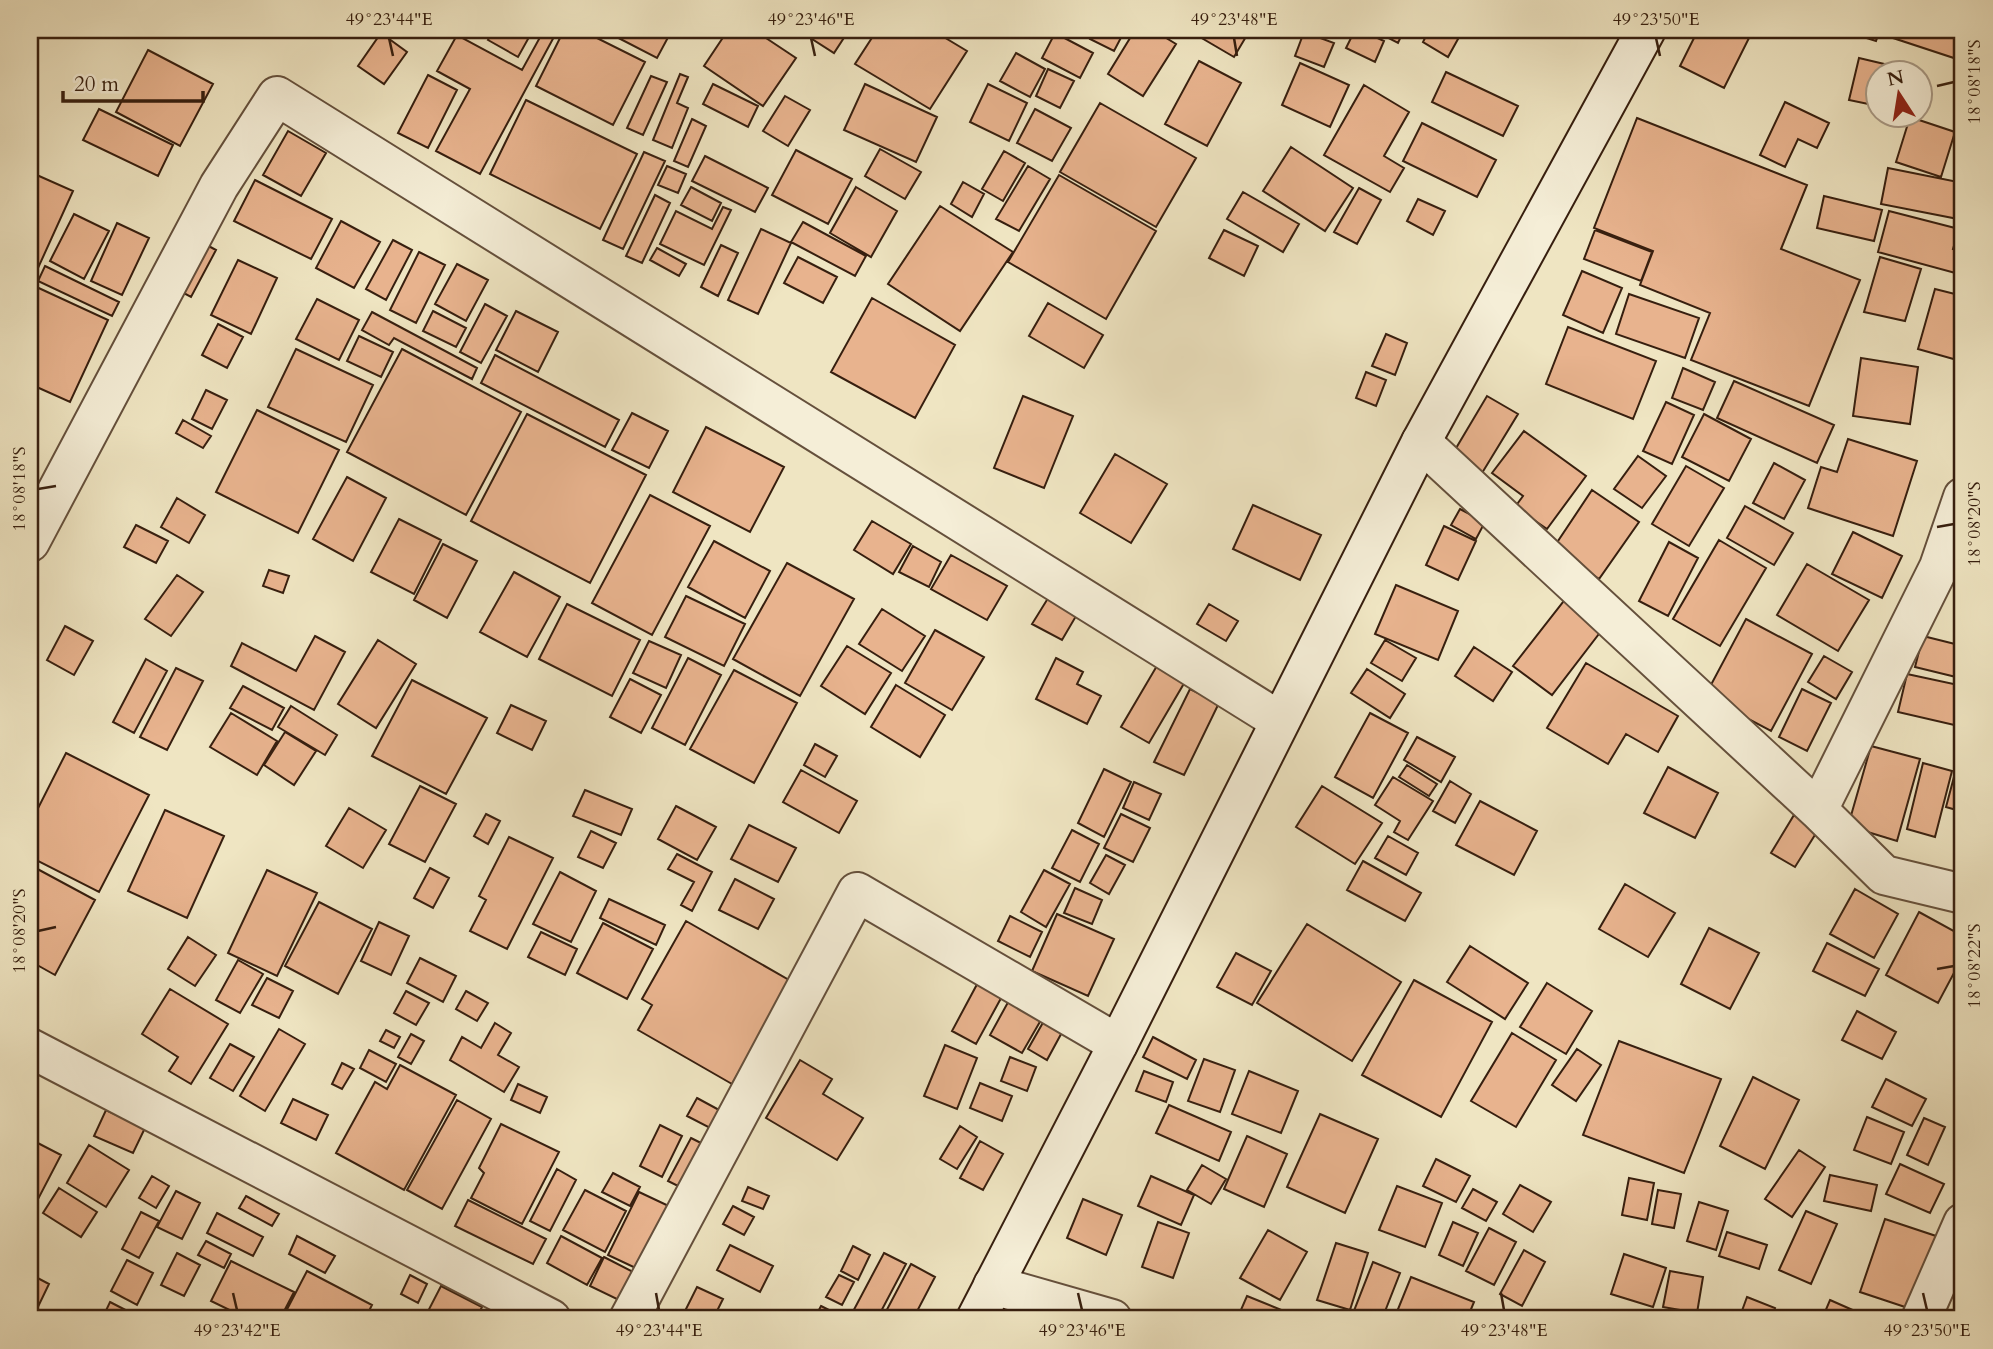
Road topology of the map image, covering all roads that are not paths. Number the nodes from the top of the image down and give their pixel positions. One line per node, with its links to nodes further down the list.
1 (1646, 30): 2 (street)
2 (1421, 442): 5 (street); 6 (street)
3 (1963, 497): 6 (street)
4 (30, 542): 5 (street)
5 (1280, 721): 8 (street)
6 (1818, 810): 7 (street)
7 (1963, 894)
8 (1118, 1044): 11 (street); 13 (street)
9 (30, 1048): 12 (street)
10 (1963, 1223): 16 (street)
11 (993, 1285): 14 (street); 15 (street)
12 (551, 1319)
13 (629, 1319)
14 (976, 1319)
15 (1112, 1319)
16 (1920, 1319)

